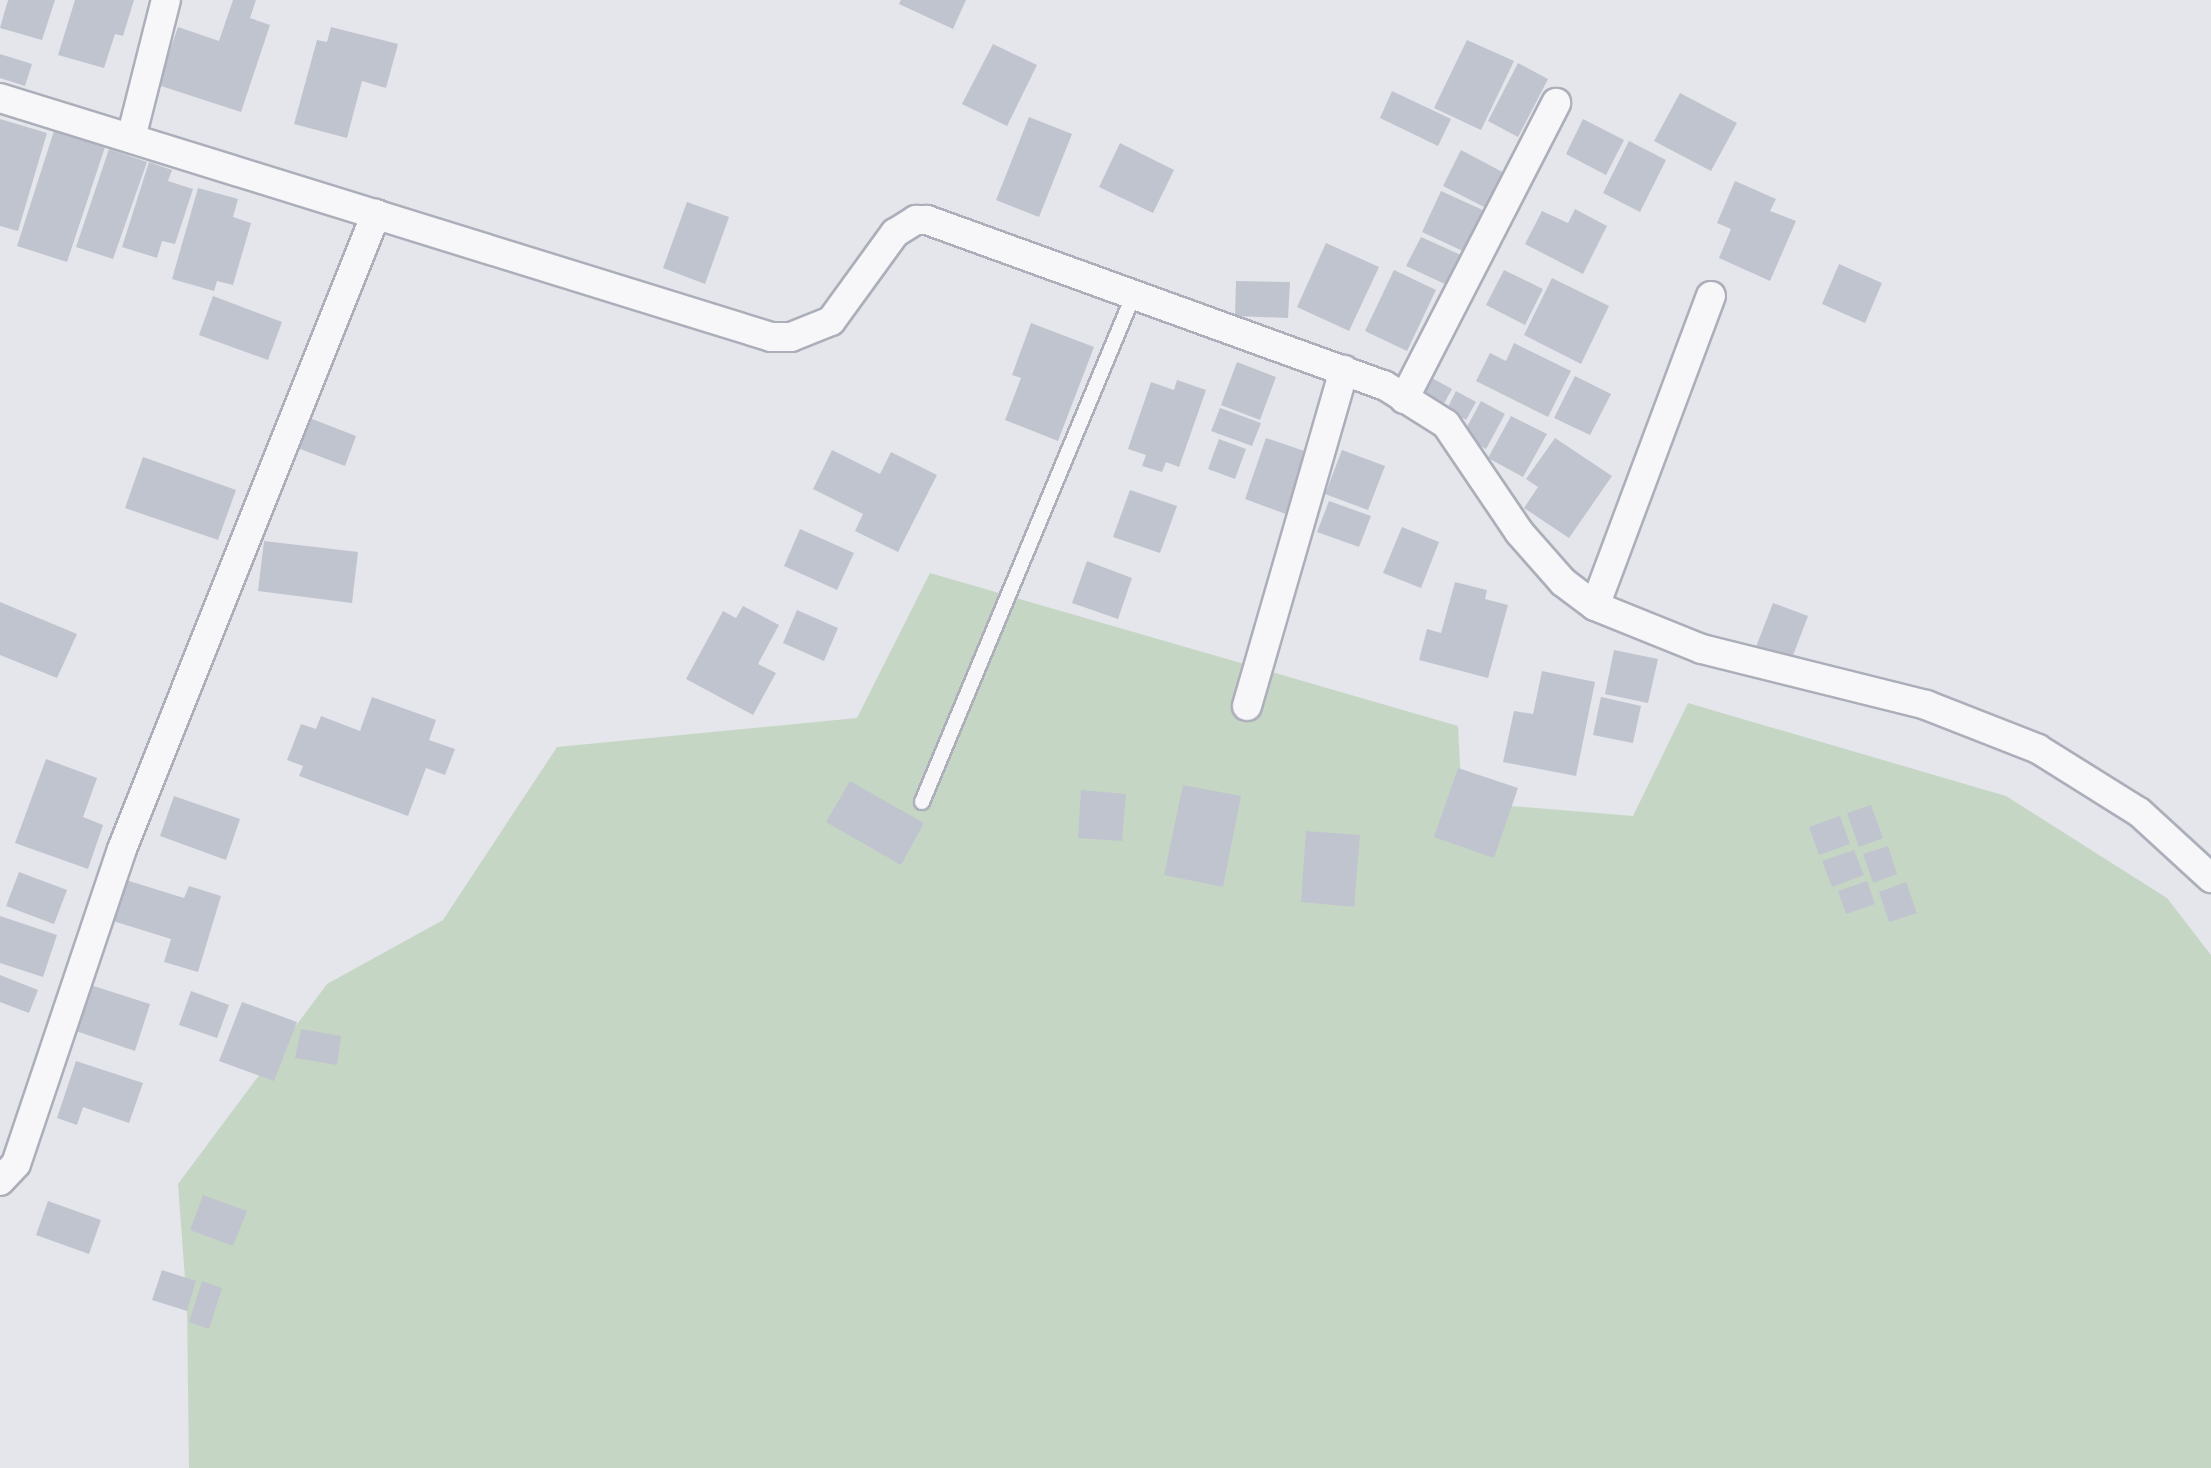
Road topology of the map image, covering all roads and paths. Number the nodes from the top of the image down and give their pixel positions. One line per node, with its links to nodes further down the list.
1 (166, 0): 4 (street)
2 (0, 98): 4 (street)
3 (1556, 103): 9 (street)
4 (131, 138): 5 (street)
5 (376, 214): 6 (street); 14 (street)
6 (1134, 294): 8 (street); 12 (lane)
7 (1711, 296): 10 (street)
8 (1344, 370): 9 (street); 11 (street)
9 (1404, 399): 10 (street)
10 (1595, 606): 13 (street)
11 (1247, 706)
12 (922, 802)
13 (2211, 878)
14 (0, 1181)

